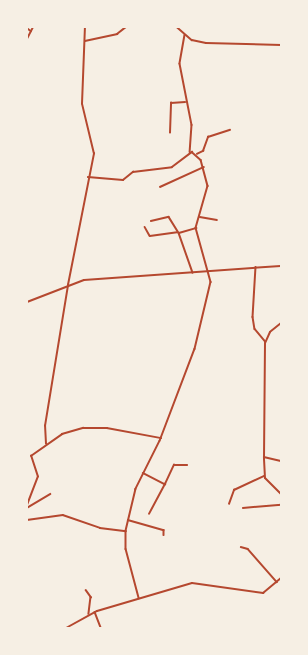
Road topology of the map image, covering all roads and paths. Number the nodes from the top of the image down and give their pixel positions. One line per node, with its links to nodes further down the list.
1 (33, 27): 6 (street)
2 (85, 27): 9 (street)
3 (126, 27): 9 (street)
4 (177, 27): 7 (street)
5 (27, 28): 6 (street)
6 (31, 31): 8 (street)
7 (185, 35): 10 (street); 11 (street)
8 (27, 39)
9 (84, 41): 17 (street)
10 (281, 45)
11 (185, 102): 13 (street); 14 (street)
12 (230, 130): 15 (street)
13 (170, 133)
14 (190, 152): 15 (street); 17 (street)
15 (197, 154): 16 (street)
16 (204, 167): 18 (street); 19 (street)
17 (88, 177): 29 (street)
18 (160, 187)
19 (200, 217): 20 (street); 23 (street)
20 (217, 220)
21 (151, 221): 24 (street)
22 (145, 227): 24 (street)
23 (196, 228): 24 (street); 27 (street)
24 (178, 232): 28 (street)
25 (281, 266): 26 (street)
26 (256, 267): 27 (street); 32 (street)
27 (210, 271): 28 (street); 33 (street)
28 (193, 273): 29 (street)
29 (68, 285): 30 (street); 34 (street)
30 (27, 302)
31 (281, 323): 32 (street)
32 (265, 341): 35 (street)
33 (161, 438): 34 (street); 38 (street)
34 (46, 444): 43 (street)
35 (264, 457): 36 (street); 39 (street)
36 (281, 461)
37 (187, 465): 40 (street)
38 (143, 473): 40 (street); 51 (street)
39 (264, 476): 42 (street); 44 (street)
40 (165, 484): 49 (street)
41 (50, 494): 47 (street)
42 (281, 494)
43 (28, 497): 45 (street)
44 (229, 504)
45 (27, 505)
46 (281, 505): 48 (street)
47 (27, 508)
48 (243, 508)
49 (149, 514)
50 (27, 520): 52 (street)
51 (128, 520): 52 (street); 53 (street)
52 (126, 530): 58 (street)
53 (164, 535)
54 (241, 547): 56 (street)
55 (281, 578): 56 (street)
56 (277, 582): 58 (street)
57 (86, 590): 60 (street)
58 (139, 598): 59 (street)
59 (95, 612): 60 (street); 62 (street)
60 (89, 614): 61 (street)
61 (66, 628)
62 (101, 628)

